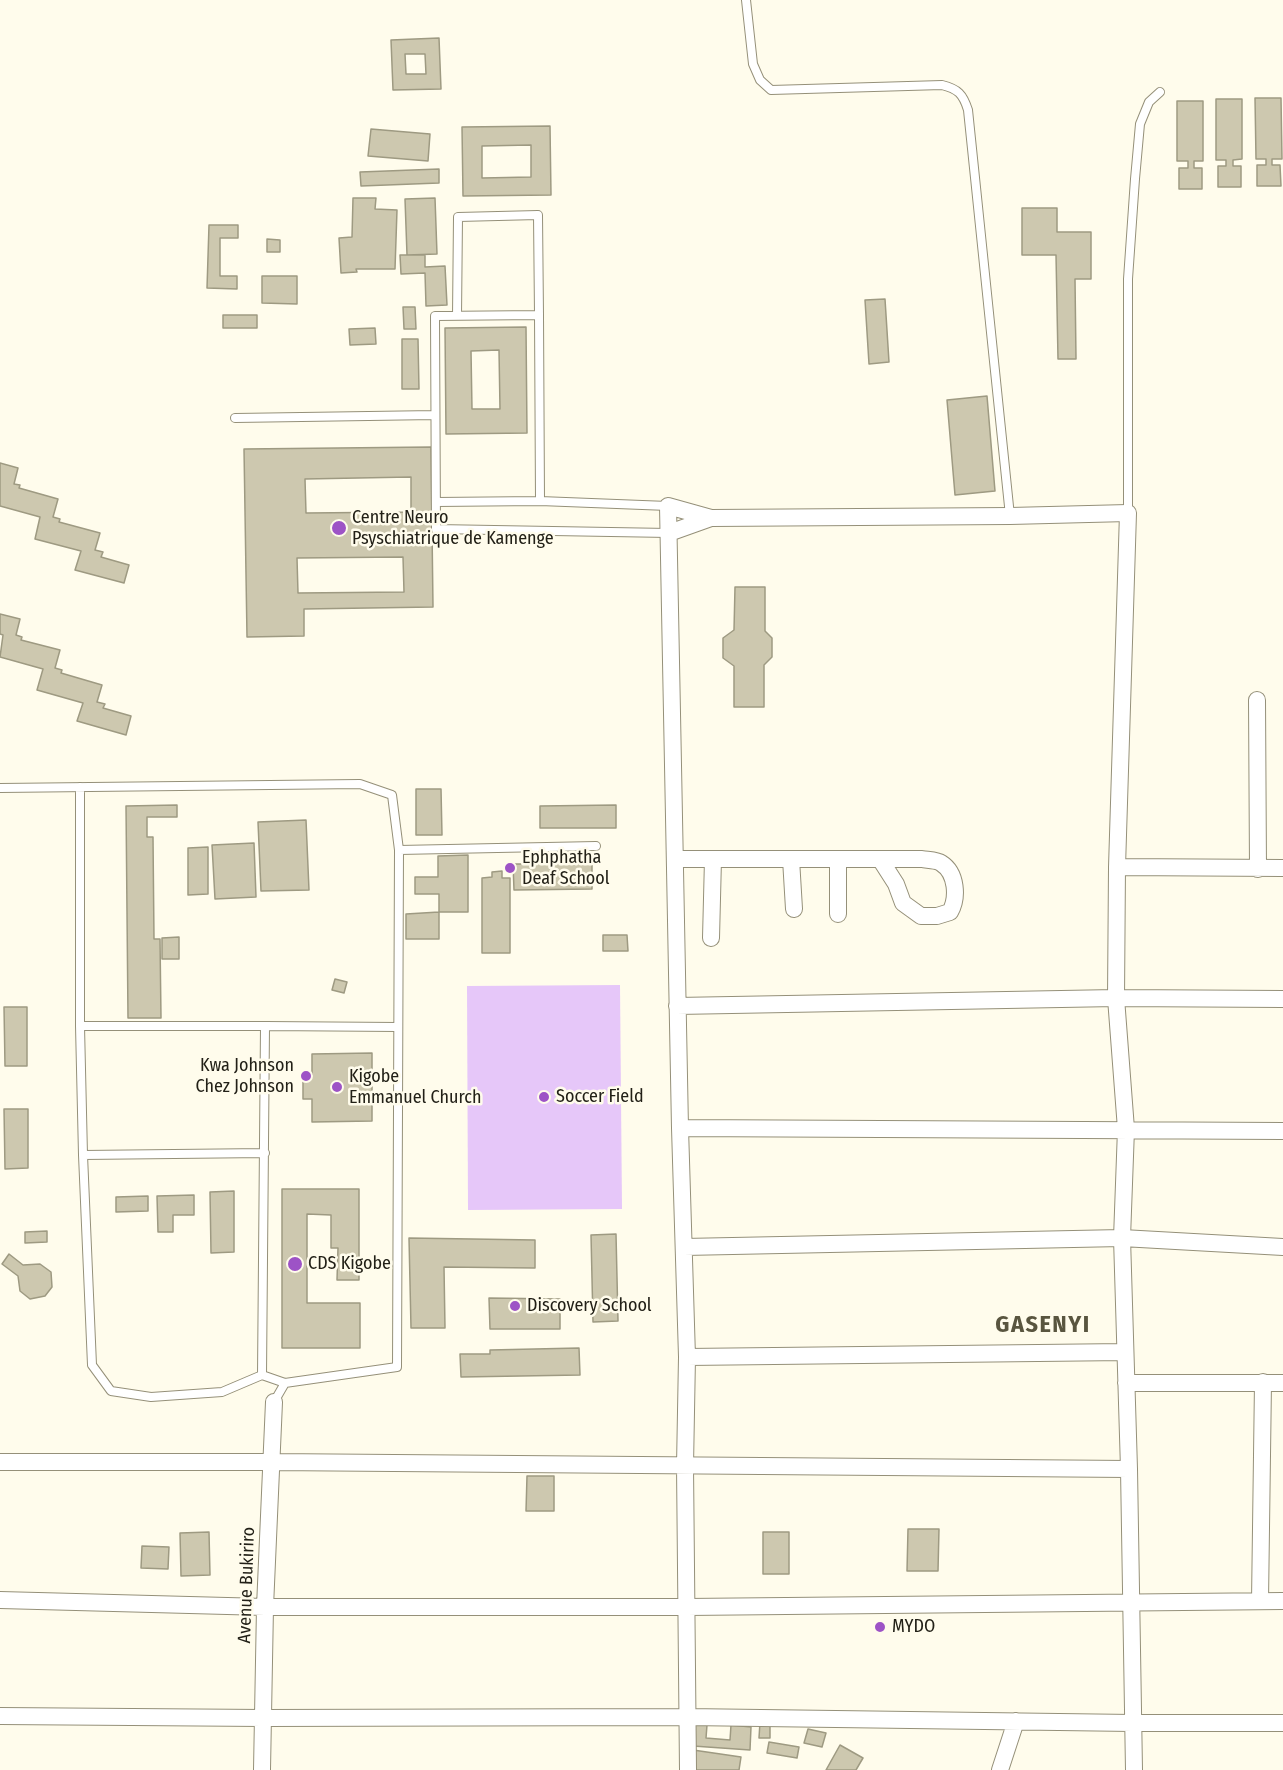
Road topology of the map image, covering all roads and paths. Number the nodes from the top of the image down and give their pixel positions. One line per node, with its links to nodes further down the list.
1 (746, 0): 11 (lane)
2 (1160, 92): 10 (lane)
3 (539, 315): 4 (lane); 4 (lane); 7 (lane)
4 (457, 316): 5 (lane)
5 (435, 415): 6 (lane); 8 (lane)
6 (236, 418)
7 (540, 501): 8 (lane); 9 (lane)
8 (436, 502): 13 (lane)
9 (668, 506): 12 (street); 13 (street)
10 (1128, 513): 11 (street); 24 (street)
11 (1010, 516): 12 (street)
12 (711, 518): 13 (street)
13 (669, 533): 19 (street)
14 (1257, 700): 26 (street)
15 (80, 787): 16 (lane); 18 (lane); 33 (lane)
16 (0, 788)
17 (596, 846): 18 (lane)
18 (399, 850): 35 (lane)
19 (675, 859): 20 (street); 32 (street)
20 (713, 859): 21 (street); 29 (street)
21 (791, 859): 22 (street); 27 (street)
22 (838, 859): 23 (street); 28 (street)
23 (880, 859): 23 (street)
24 (1117, 867): 26 (street); 30 (street)
25 (1283, 868): 26 (street)
26 (1258, 869)
27 (794, 909)
28 (838, 914)
29 (711, 938)
30 (1116, 998): 31 (street); 32 (street); 37 (street)
31 (1283, 999)
32 (677, 1006): 36 (street)
33 (80, 1026): 34 (lane); 40 (lane)
34 (265, 1026): 35 (lane); 39 (lane)
35 (398, 1027): 47 (lane)
36 (680, 1128): 37 (street); 42 (street)
37 (1126, 1129): 38 (street); 41 (street)
38 (1283, 1131)
39 (265, 1153): 40 (lane); 46 (lane)
40 (83, 1155): 46 (lane)
41 (1122, 1238): 42 (street); 43 (street); 44 (street)
42 (684, 1247): 45 (street)
43 (1283, 1247)
44 (1125, 1352): 45 (street); 48 (street)
45 (687, 1357): 54 (street)
46 (262, 1375): 47 (lane)
47 (285, 1383): 51 (lane)
48 (1126, 1383): 49 (street); 55 (street)
49 (1263, 1383): 50 (street); 57 (street)
50 (1283, 1383)
51 (274, 1402): 53 (street, Avenue Bukiriro)
52 (0, 1462): 53 (street)
53 (272, 1462): 54 (street); 60 (street, Avenue Bukiriro)
54 (685, 1466): 55 (street); 61 (street)
55 (1129, 1469): 59 (street)
56 (0, 1600): 60 (street)
57 (1260, 1601): 58 (street); 59 (street)
58 (1283, 1601)
59 (1131, 1602): 61 (street); 66 (street)
60 (265, 1607): 61 (street); 64 (street, Avenue Bukiriro)
61 (687, 1607): 63 (street)
62 (0, 1716): 64 (street)
63 (687, 1717): 64 (street); 65 (street); 69 (street)
64 (263, 1718): 68 (street, Avenue Bukiriro)
65 (1016, 1721): 66 (street); 70 (street)
66 (1133, 1723): 67 (street); 71 (street)
67 (1283, 1723)
68 (262, 1770)
69 (688, 1770)
70 (1000, 1770)
71 (1134, 1770)

